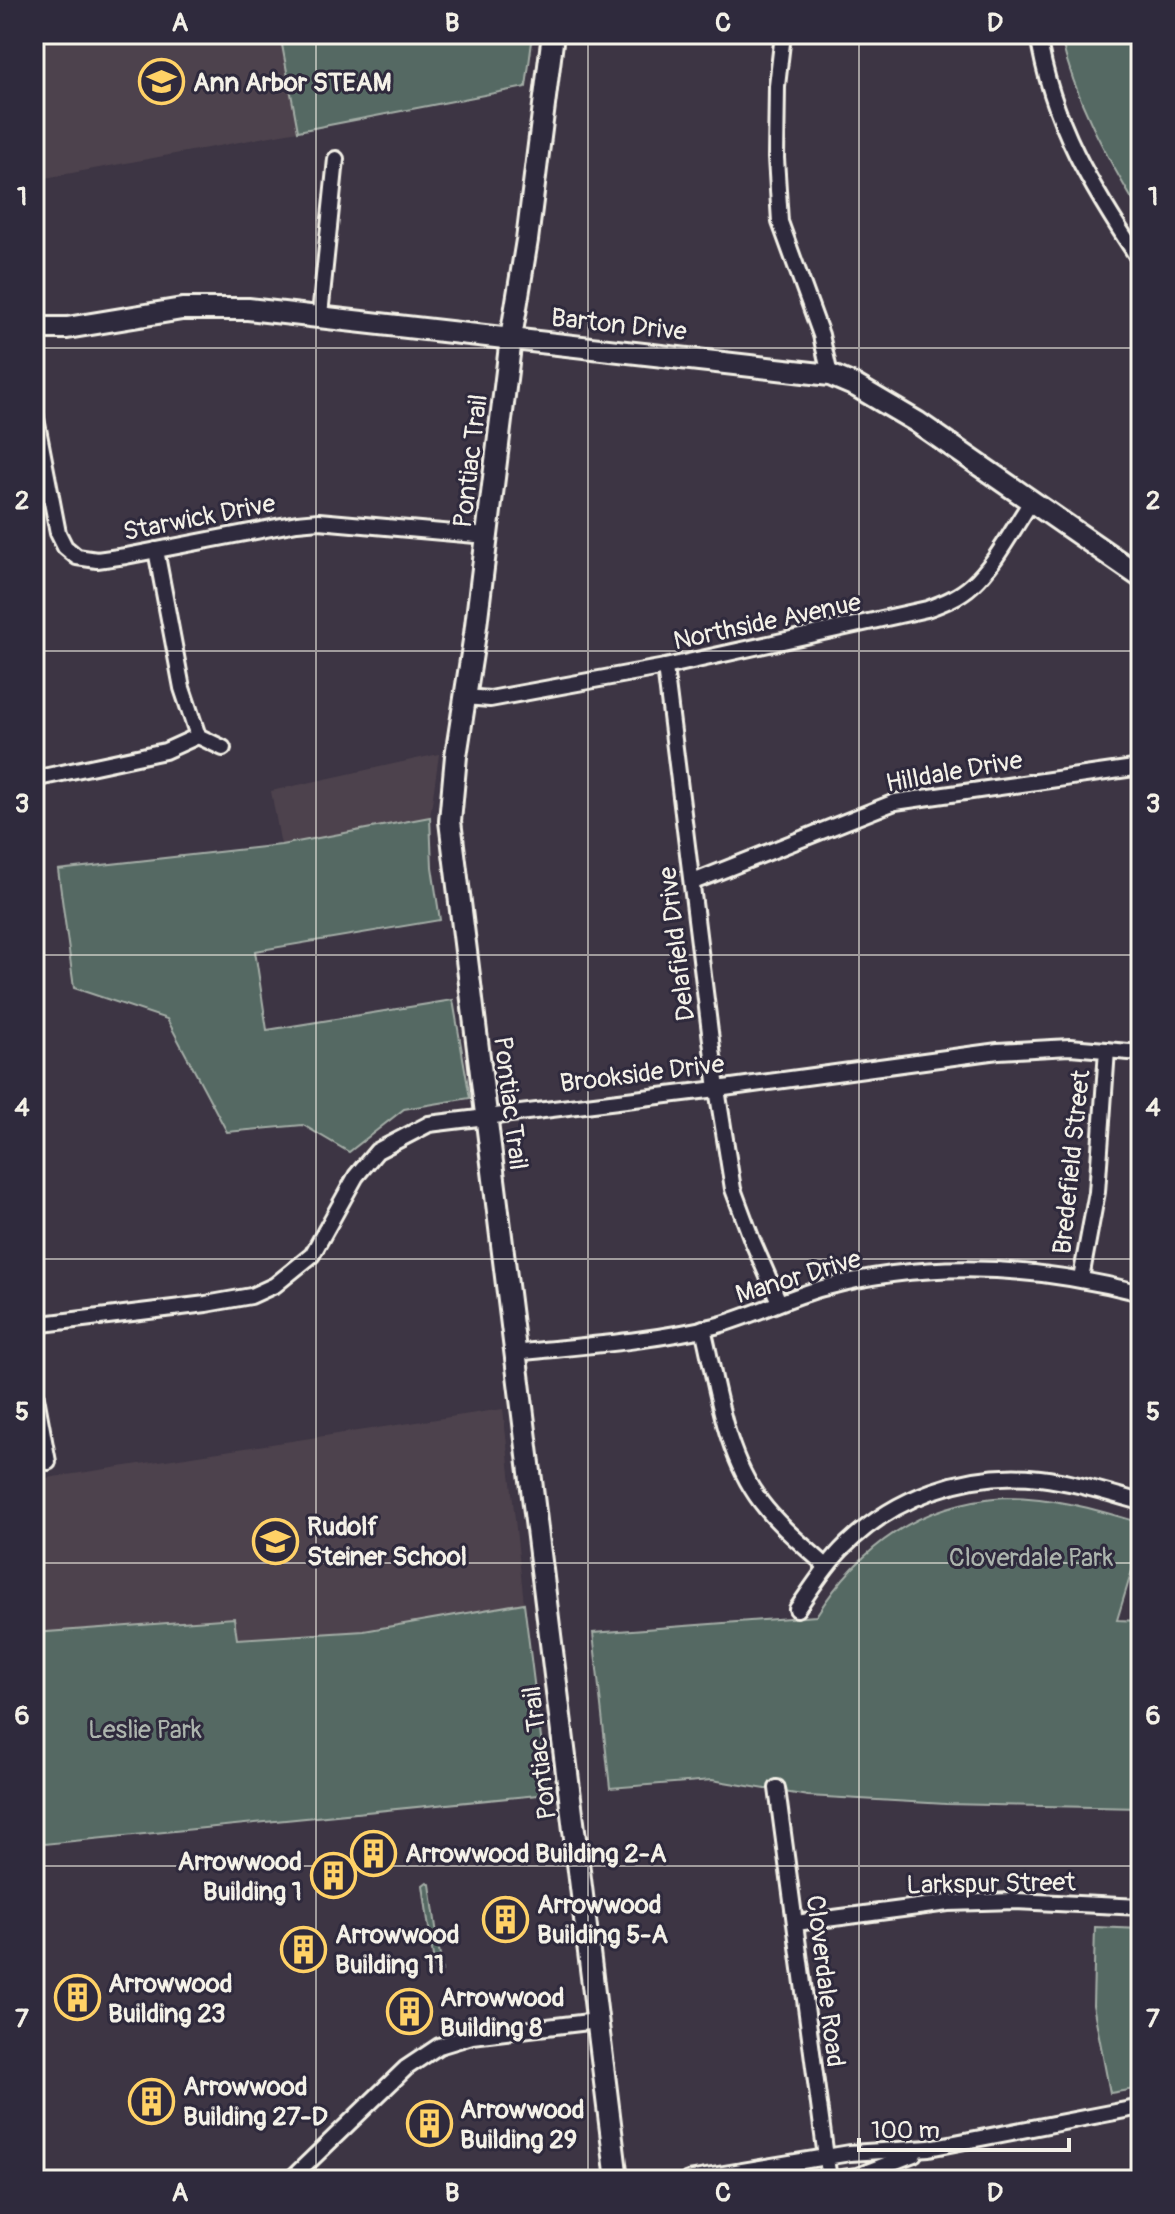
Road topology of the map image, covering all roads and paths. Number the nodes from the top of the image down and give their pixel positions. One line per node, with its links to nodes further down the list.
1 (553, 34): 8 (main road, Pontiac Trail)
2 (783, 34): 9 (street)
3 (1038, 34): 5 (street)
4 (336, 159): 6 (street)
5 (1141, 262)
6 (320, 315): 7 (main road, Barton Drive); 8 (main road, Barton Drive)
7 (34, 328)
8 (511, 338): 9 (main road, Barton Drive); 12 (main road, Pontiac Trail)
9 (830, 375): 11 (main road, Barton Drive)
10 (34, 408): 13 (street, Starwick Drive)
11 (1031, 502): 14 (main road, Barton Drive); 15 (street, Northside Avenue)
12 (487, 536): 13 (street, Starwick Drive); 16 (main road, Pontiac Trail)
13 (156, 550): 17 (street)
14 (1141, 577)
15 (665, 667): 16 (street, Northside Avenue); 21 (street, Delafield Drive)
16 (465, 697): 25 (main road, Pontiac Trail)
17 (198, 736): 18 (street); 20 (street)
18 (223, 748)
19 (1141, 767): 21 (street, Hilldale Drive)
20 (34, 779)
21 (693, 882): 24 (street, Delafield Drive)
22 (1107, 1050): 23 (street, Brookside Drive); 24 (street, Brookside Drive); 26 (street, Bredefield Street)
23 (1141, 1053)
24 (717, 1089): 25 (street, Brookside Drive); 28 (street, Delafield Drive)
25 (486, 1116): 29 (street, Brookside Drive); 31 (main road, Pontiac Trail)
26 (1081, 1278): 27 (street, Manor Drive); 28 (street, Manor Drive)
27 (1141, 1293)
28 (779, 1302): 30 (street, Manor Drive)
29 (34, 1325)
30 (703, 1328): 31 (street, Manor Drive); 35 (street)
31 (516, 1353): 40 (main road, Pontiac Trail)
32 (34, 1386): 33 (street)
33 (48, 1462)
34 (1141, 1502): 35 (street)
35 (826, 1566): 36 (street)
36 (797, 1609)
37 (777, 1788): 39 (street, Cloverdale Road)
38 (1141, 1907): 39 (street, Larkspur Street)
39 (796, 1923): 43 (street, Cloverdale Road)
40 (597, 2021): 44 (street); 45 (main road, Pontiac Trail)
41 (1141, 2107): 42 (street)
42 (929, 2148): 43 (street); 47 (street)
43 (825, 2157): 46 (street); 47 (street, Cloverdale Road)
44 (290, 2180)
45 (617, 2180)
46 (688, 2180)
47 (829, 2180)

